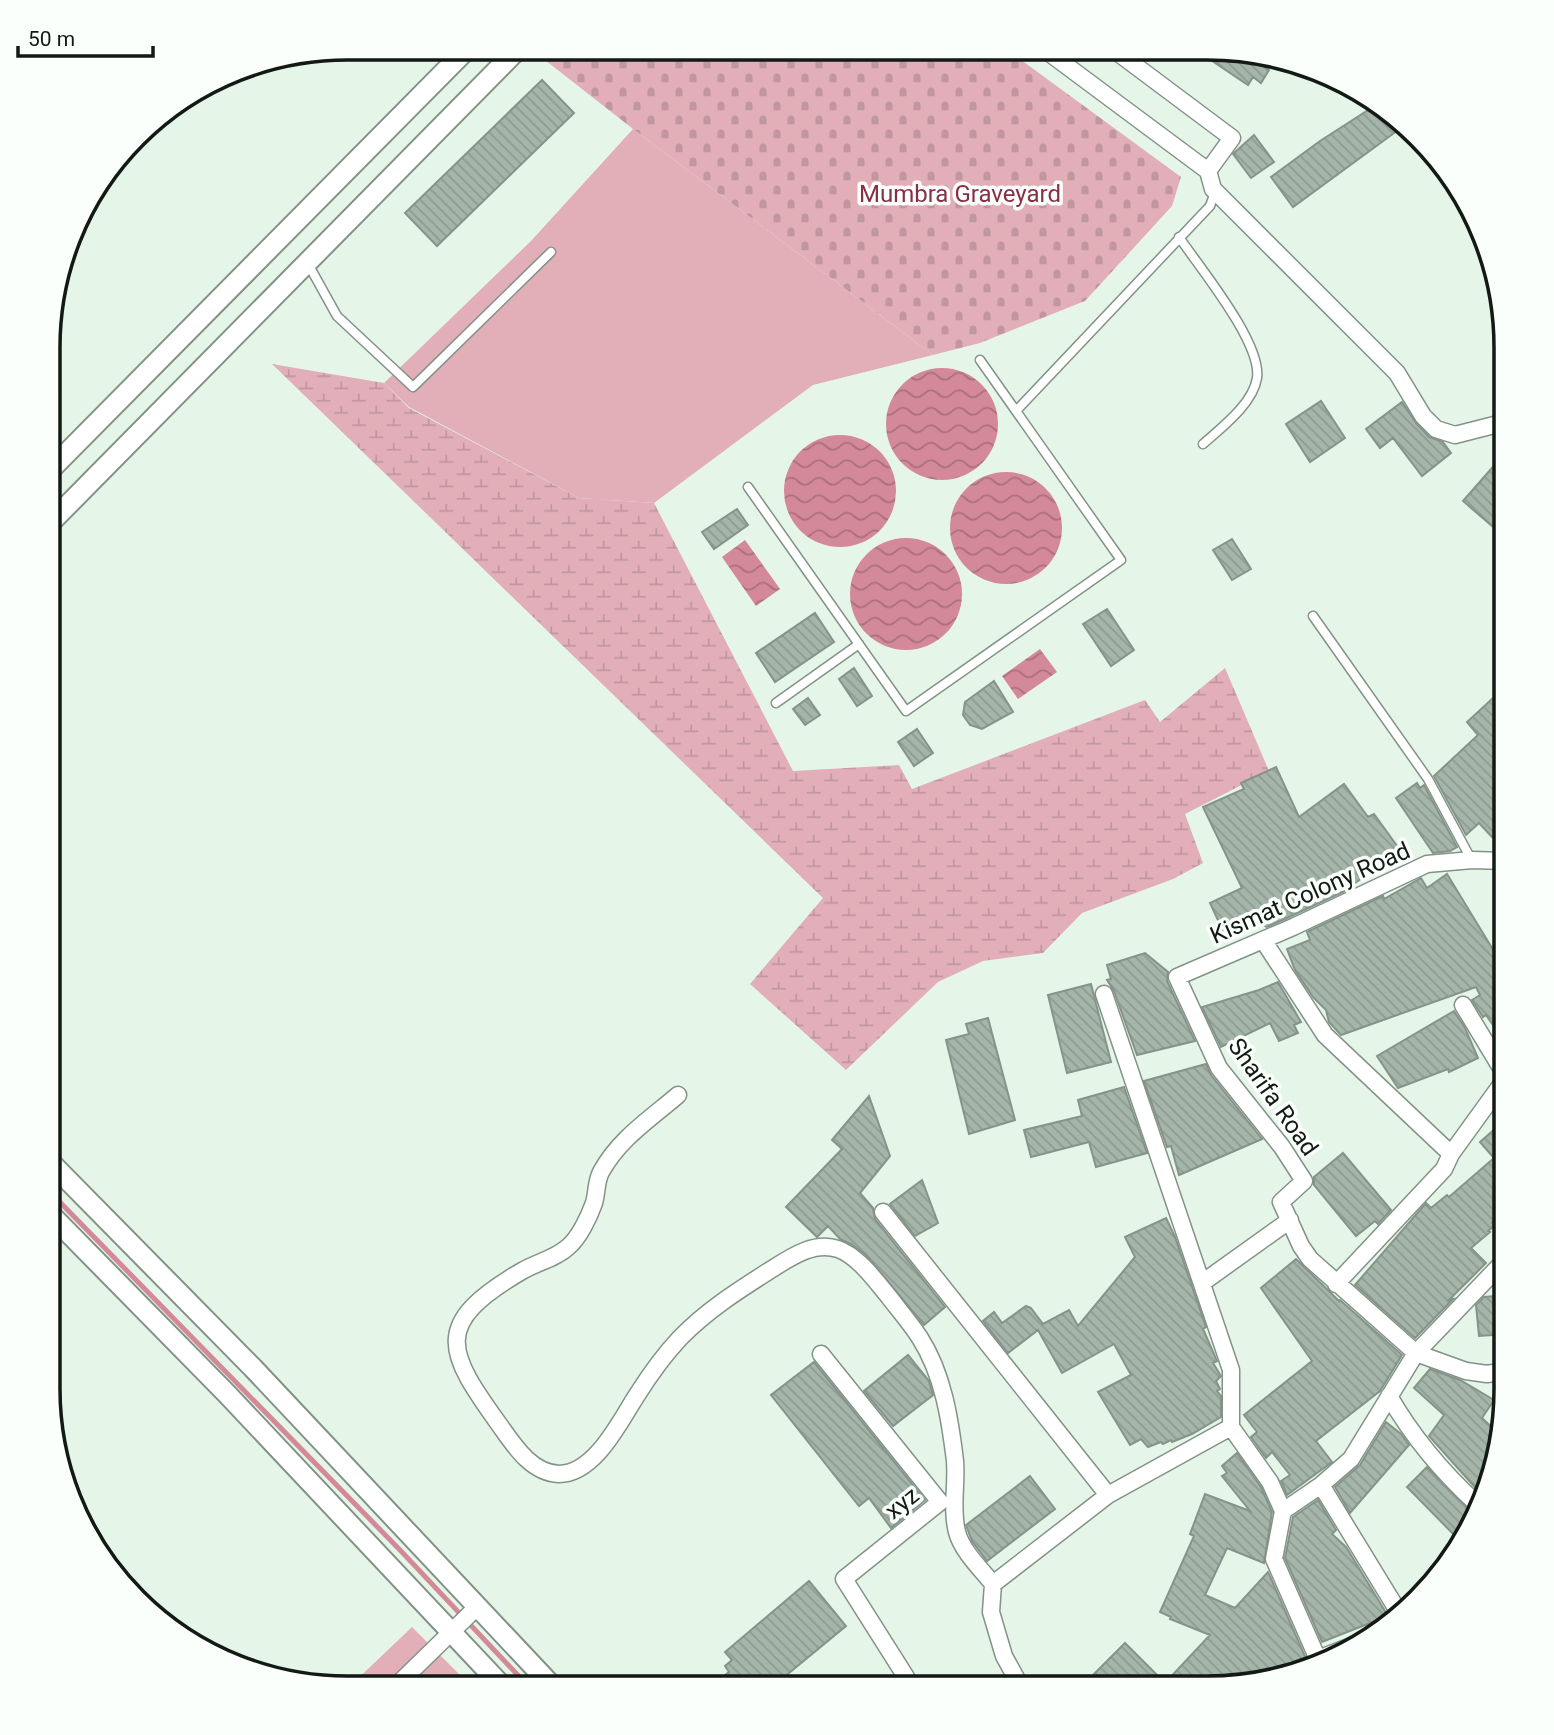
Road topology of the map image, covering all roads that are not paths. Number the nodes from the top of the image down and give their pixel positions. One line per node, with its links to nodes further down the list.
1 (456, 60): 14 (street)
2 (507, 60): 9 (street)
3 (1059, 60): 5 (street)
4 (1128, 60): 5 (street)
5 (1208, 171): 6 (street)
6 (1213, 189): 7 (lane); 12 (street)
7 (1179, 237): 11 (lane); 13 (lane)
8 (551, 252): 9 (lane)
9 (307, 262): 16 (street)
10 (980, 360): 11 (lane)
11 (1016, 411): 18 (lane)
12 (1494, 425)
13 (1203, 444)
14 (60, 460)
15 (748, 487): 18 (lane)
16 (60, 513)
17 (1313, 616): 20 (lane)
18 (859, 644): 19 (lane)
19 (776, 703)
20 (1472, 860): 21 (street, Kismat Colony Road); 22 (street, Kismat Colony Road)
21 (1494, 860)
22 (1263, 940): 23 (street, Kismat Colony Road); 29 (street)
23 (1177, 977): 32 (street, Sharifa Road)
24 (1104, 994): 35 (street)
25 (1463, 1005): 26 (street)
26 (1494, 1057)
27 (1494, 1094): 29 (street)
28 (678, 1095): 46 (street)
29 (1451, 1154): 36 (street)
30 (60, 1172): 48 (street)
31 (883, 1212): 43 (street)
32 (1290, 1220): 35 (street); 36 (street)
33 (60, 1224): 49 (street)
34 (1494, 1272): 37 (street)
35 (1202, 1283): 41 (street)
36 (1336, 1284): 37 (street)
37 (1416, 1353): 39 (street); 40 (street)
38 (821, 1354): 54 (street, xyz)
39 (1494, 1373)
40 (1389, 1396): 42 (street); 44 (street)
41 (1231, 1427): 43 (street); 45 (street)
42 (1321, 1485): 45 (street); 47 (street)
43 (1108, 1495): 46 (street)
44 (1472, 1499)
45 (1283, 1511): 50 (street)
46 (993, 1584): 55 (street)
47 (1396, 1605)
48 (474, 1610): 49 (street); 53 (street)
49 (455, 1629): 51 (street); 52 (street)
50 (1316, 1654)
51 (407, 1676)
52 (494, 1676)
53 (542, 1676)
54 (905, 1676)
55 (1015, 1676)

